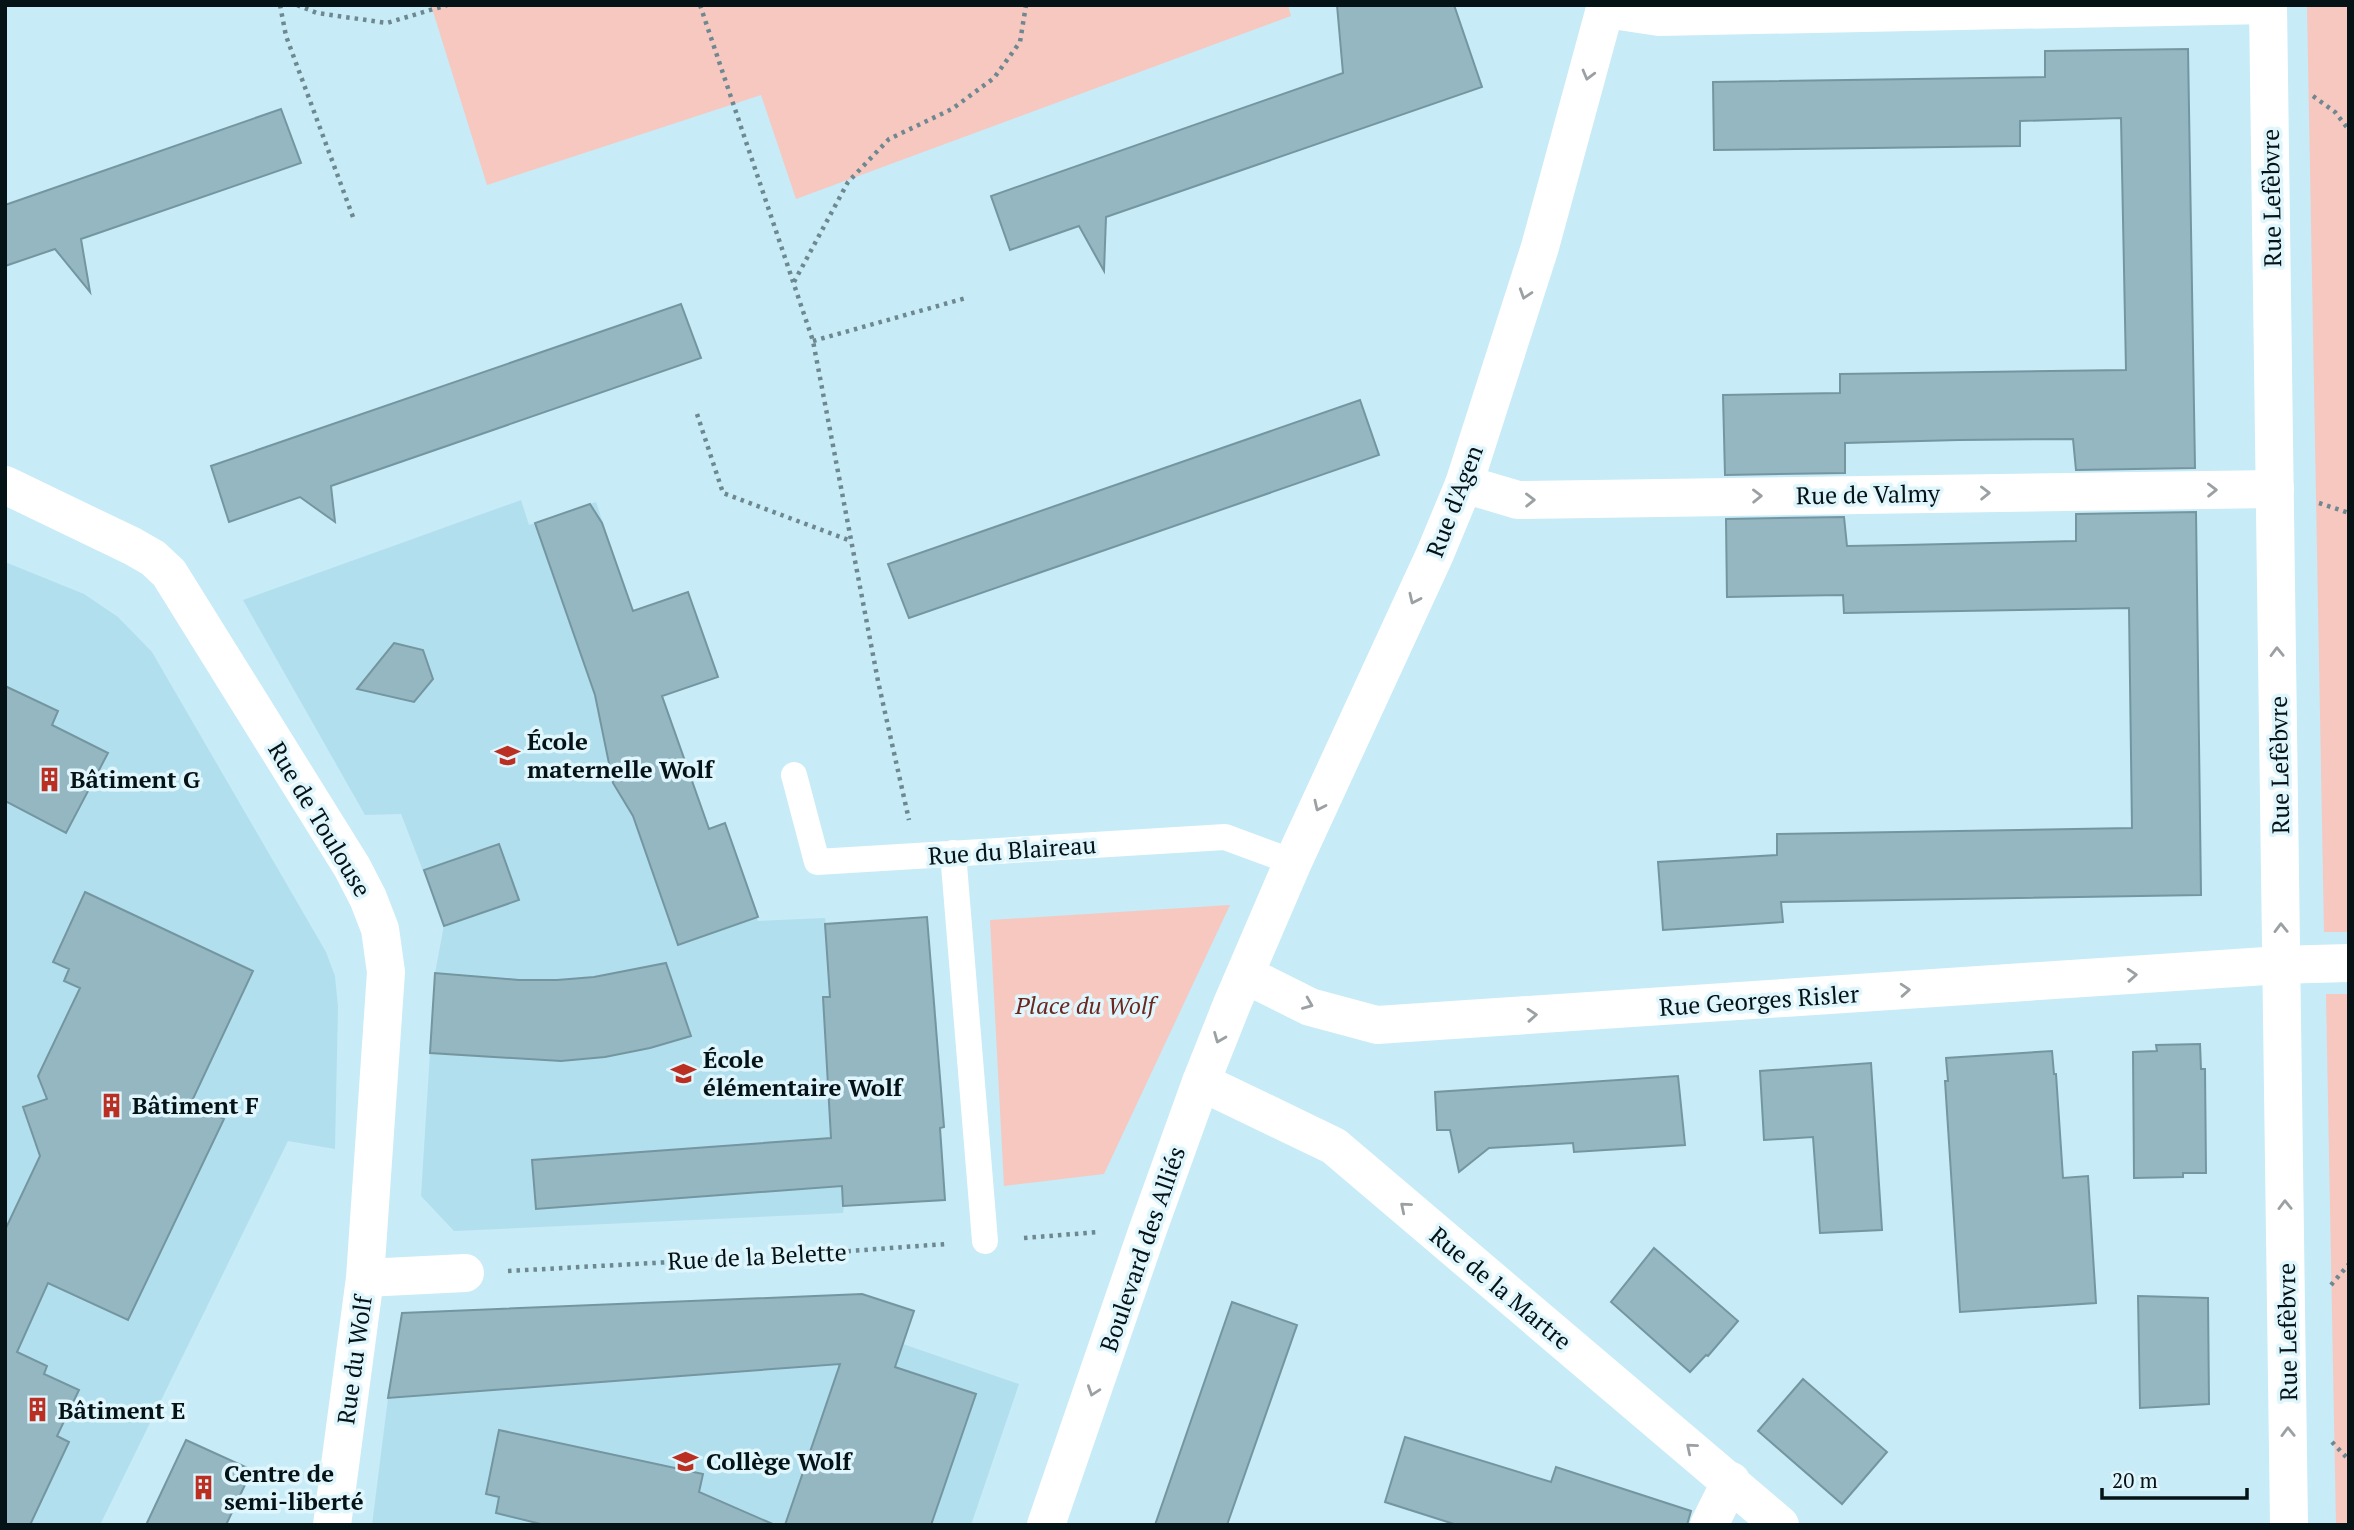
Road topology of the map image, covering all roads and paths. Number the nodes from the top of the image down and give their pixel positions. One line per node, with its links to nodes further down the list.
1 (280, 5): 8 (path)
2 (297, 5): 3 (path)
3 (447, 5)
4 (700, 5): 9 (path)
5 (1026, 5): 9 (path)
6 (2268, 5): 7 (street); 15 (street, Rue Lefèbvre)
7 (1606, 7): 13 (street, Rue d'Agen, one-way to 13)
8 (353, 217)
9 (794, 283): 11 (path)
10 (967, 298): 11 (path)
11 (813, 341): 16 (path)
12 (697, 414): 16 (path)
13 (1464, 484): 15 (street, Rue de Valmy, one-way to 15); 20 (street, Rue d'Agen, one-way to 20)
14 (5, 485): 28 (street, Rue de Toulouse)
15 (2275, 489): 22 (street, Rue Lefèbvre, one-way to 15)
16 (851, 541): 19 (path)
17 (794, 775): 19 (lane, Rue du Blaireau)
18 (953, 853): 19 (lane, Rue du Blaireau); 20 (lane, Rue du Blaireau); 26 (lane)
19 (917, 856)
20 (1293, 862): 23 (street, Rue d'Agen)
21 (2349, 964): 22 (street, Rue Georges Risler)
22 (2281, 965): 23 (street, Rue Georges Risler, one-way to 22); 34 (street, Rue Lefèbvre, one-way to 22)
23 (1246, 975): 24 (street, Boulevard des Alliés, one-way to 24)
24 (1201, 1082): 25 (street, Boulevard des Alliés); 29 (street, Rue de la Martre, one-way to 24)
25 (1149, 1229): 26 (path, Rue de la Belette); 31 (street, Boulevard des Alliés, one-way to 31)
26 (985, 1241): 27 (path, Rue de la Belette)
27 (465, 1273): 28 (street)
28 (365, 1278): 30 (street, Rue du Wolf)
29 (1731, 1481): 32 (street); 33 (street, Rue de la Martre)
30 (332, 1525)
31 (1046, 1525)
32 (1709, 1525)
33 (1780, 1525)
34 (2290, 1525)

